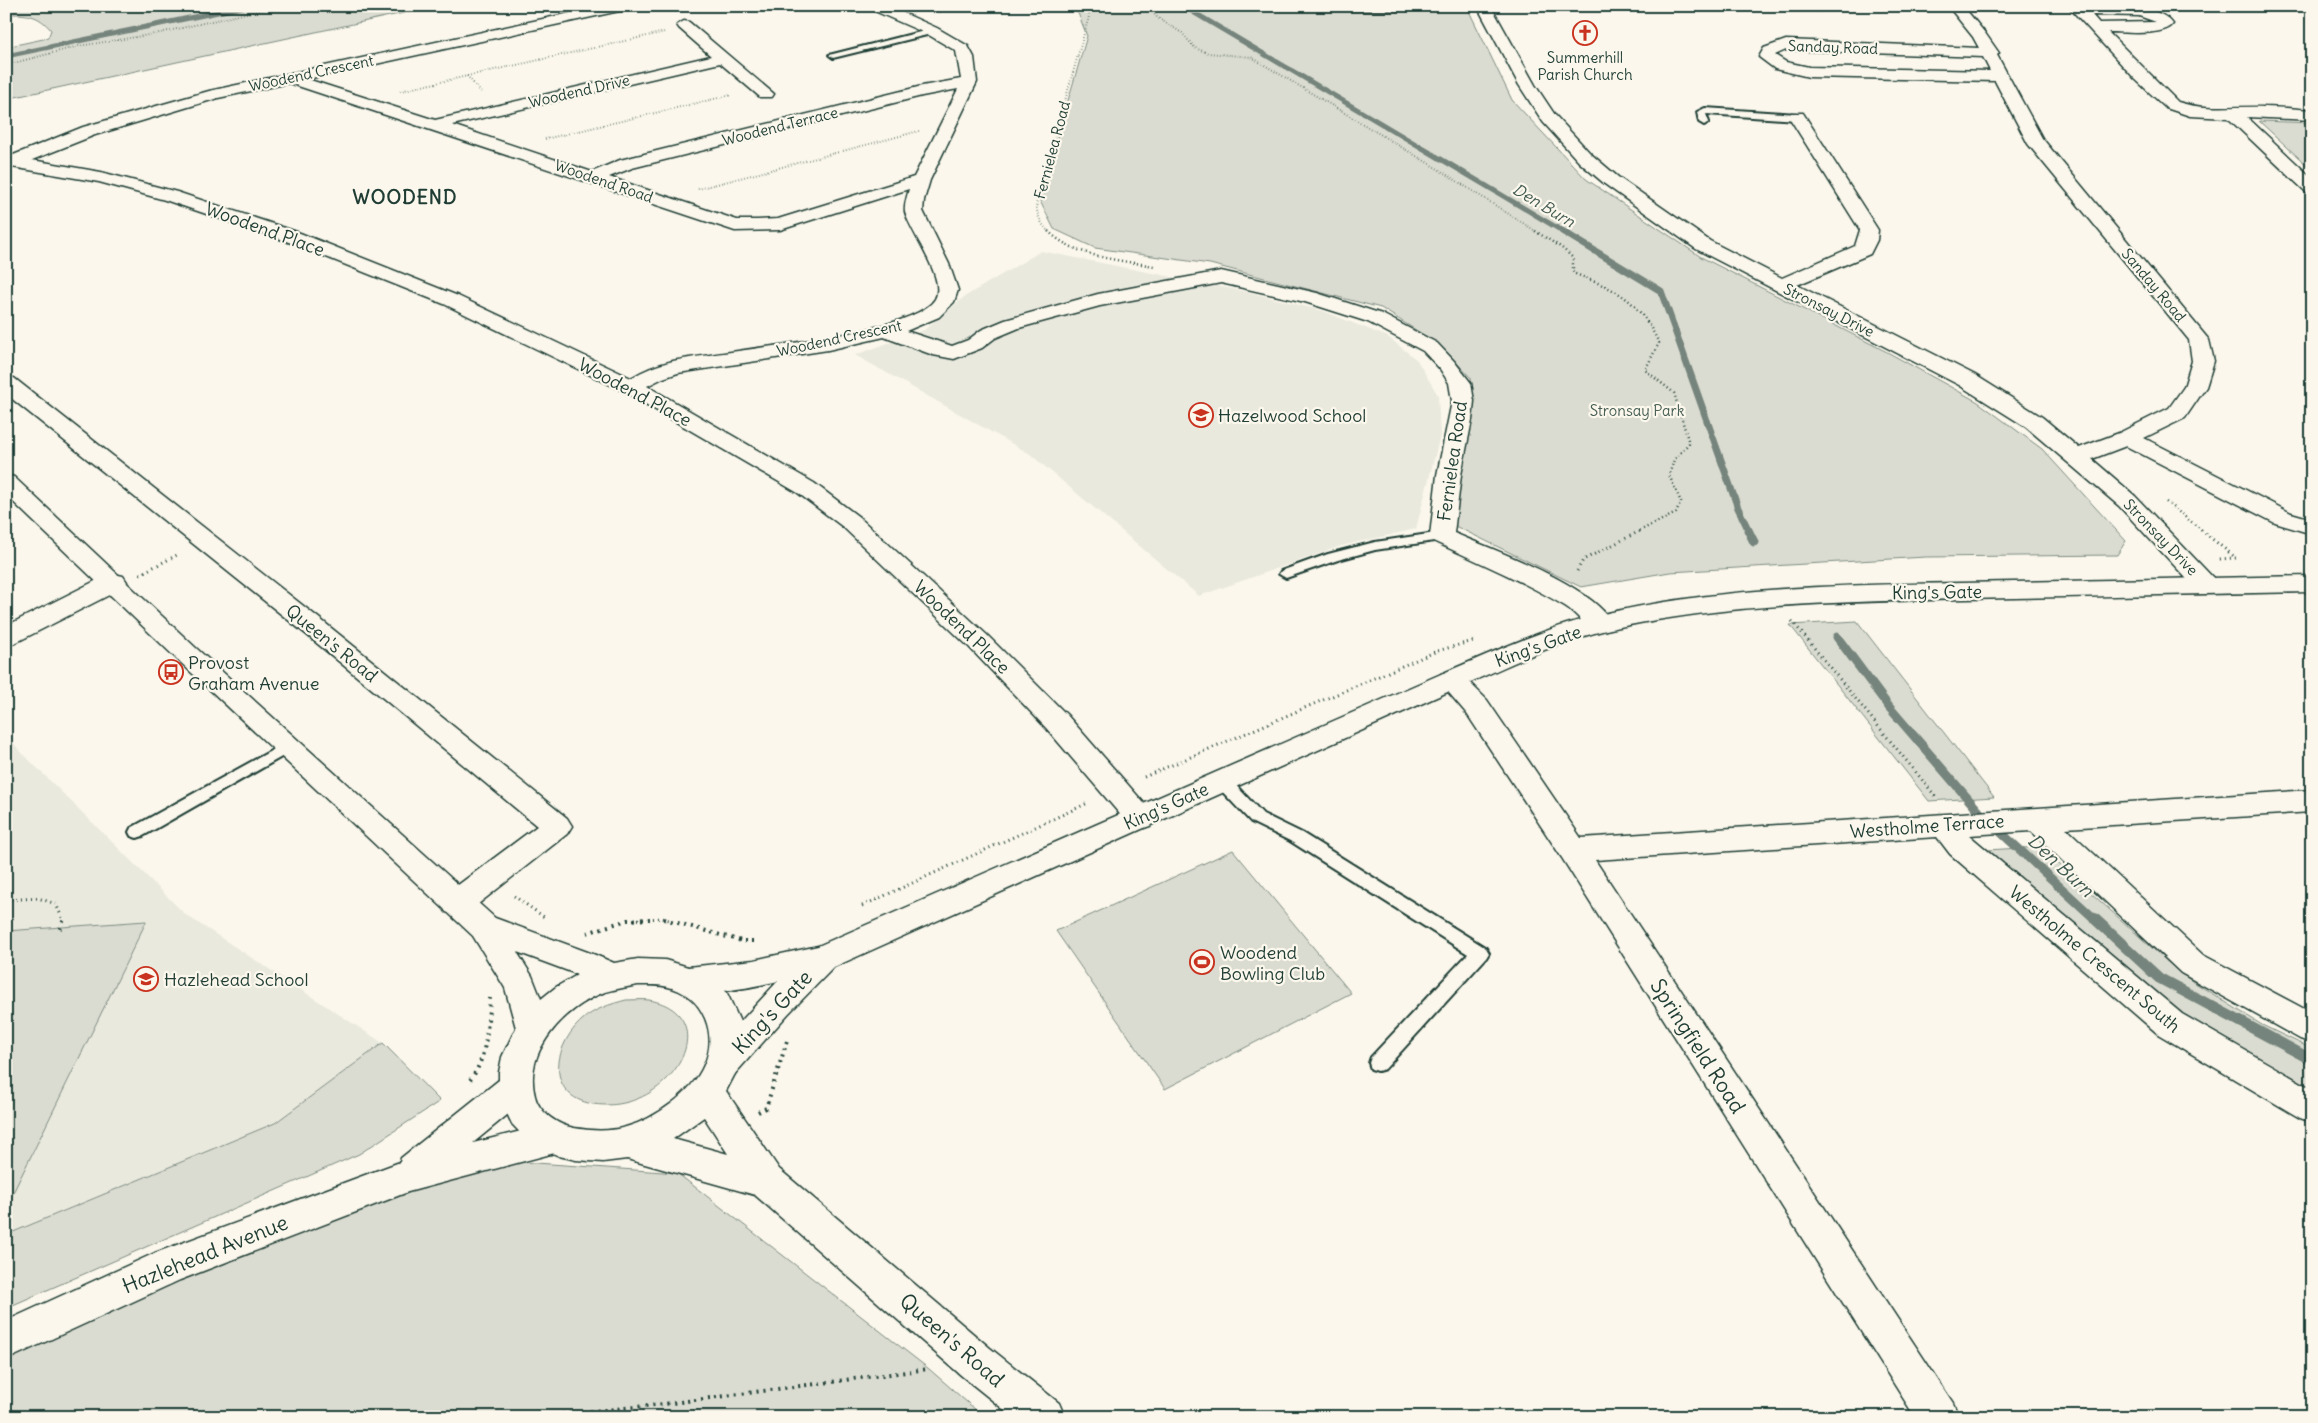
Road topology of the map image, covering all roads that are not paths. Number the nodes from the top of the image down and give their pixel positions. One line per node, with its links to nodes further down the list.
1 (624, 6): 15 (street, Woodend Crescent)
2 (874, 6): 10 (street)
3 (1351, 6): 4 (street)
4 (1424, 6)
5 (1484, 6): 28 (street, Stronsay Drive)
6 (1955, 6): 11 (street, Sanday Road)
7 (2077, 8): 8 (street); 8 (street)
8 (2095, 27): 18 (street)
9 (683, 30): 13 (street)
10 (932, 31): 12 (lane); 16 (street)
11 (1991, 54): 14 (street, Sanday Road); 14 (street, Sanday Road)
12 (833, 55)
13 (723, 58): 17 (street); 23 (street, Woodend Drive)
14 (2001, 76): 32 (street, Sanday Road)
15 (290, 77): 23 (street, Woodend Road); 24 (street, Woodend Crescent)
16 (969, 82): 25 (street, Woodend Terrace); 26 (street, Woodend Crescent)
17 (742, 91)
18 (2234, 114): 19 (street); 27 (street)
19 (2312, 114)
20 (1800, 120): 21 (lane); 22 (street); 28 (street)
21 (1704, 122)
22 (1780, 123)
23 (435, 125): 25 (street, Woodend Road)
24 (10, 164): 31 (street, Woodend Place)
25 (594, 177): 26 (street, Woodend Road)
26 (921, 180): 29 (street, Woodend Crescent)
27 (2312, 188)
28 (1781, 285): 33 (street, Stronsay Drive)
29 (886, 331): 31 (street, Woodend Crescent); 36 (street, Fernielea Road)
30 (6, 382): 52 (street, Queen's Road)
31 (631, 386): 47 (street, Woodend Place)
32 (2127, 438): 33 (street, Sanday Road); 35 (street)
33 (2077, 457): 40 (street, Stronsay Drive)
34 (6, 482): 38 (street)
35 (2312, 527)
36 (1442, 536): 37 (lane); 41 (street, Fernielea Road)
37 (1286, 574)
38 (116, 584): 42 (street); 44 (street)
39 (2312, 584): 40 (street, King's Gate)
40 (2207, 585): 41 (street, King's Gate)
41 (1600, 624): 43 (street, King's Gate)
42 (6, 637)
43 (1451, 680): 45 (street, King's Gate); 51 (street, Springfield Road)
44 (287, 748): 50 (lane); 52 (street)
45 (1223, 782): 47 (street, King's Gate); 59 (lane)
46 (2312, 801): 48 (street, Westholme Terrace)
47 (1140, 818): 54 (street, King's Gate)
48 (2029, 819): 49 (street, Westholme Terrace); 58 (street)
49 (1951, 824): 51 (street, Westholme Terrace); 62 (street, Westholme Crescent South)
50 (137, 832)
51 (1573, 850): 69 (street, Springfield Road)
52 (457, 903): 53 (street)
53 (484, 927): 55 (street); 57 (street)
54 (823, 958): 56 (street, King's Gate); 60 (street, King's Gate)
55 (611, 977): 56 (street); 57 (street)
56 (688, 980): 60 (street)
57 (533, 1029): 61 (street)
58 (2312, 1029)
59 (1378, 1063)
60 (714, 1079): 64 (street, King's Gate); 66 (street)
61 (516, 1087): 63 (street); 65 (street, Hazlehead Avenue)
62 (2312, 1107)
63 (553, 1138): 64 (street); 65 (street, Hazlehead Avenue)
64 (628, 1143): 66 (street)
65 (407, 1176): 67 (street, Hazlehead Avenue)
66 (766, 1181): 68 (street, Queen's Road)
67 (6, 1341)
68 (1045, 1417)
69 (1939, 1417)

